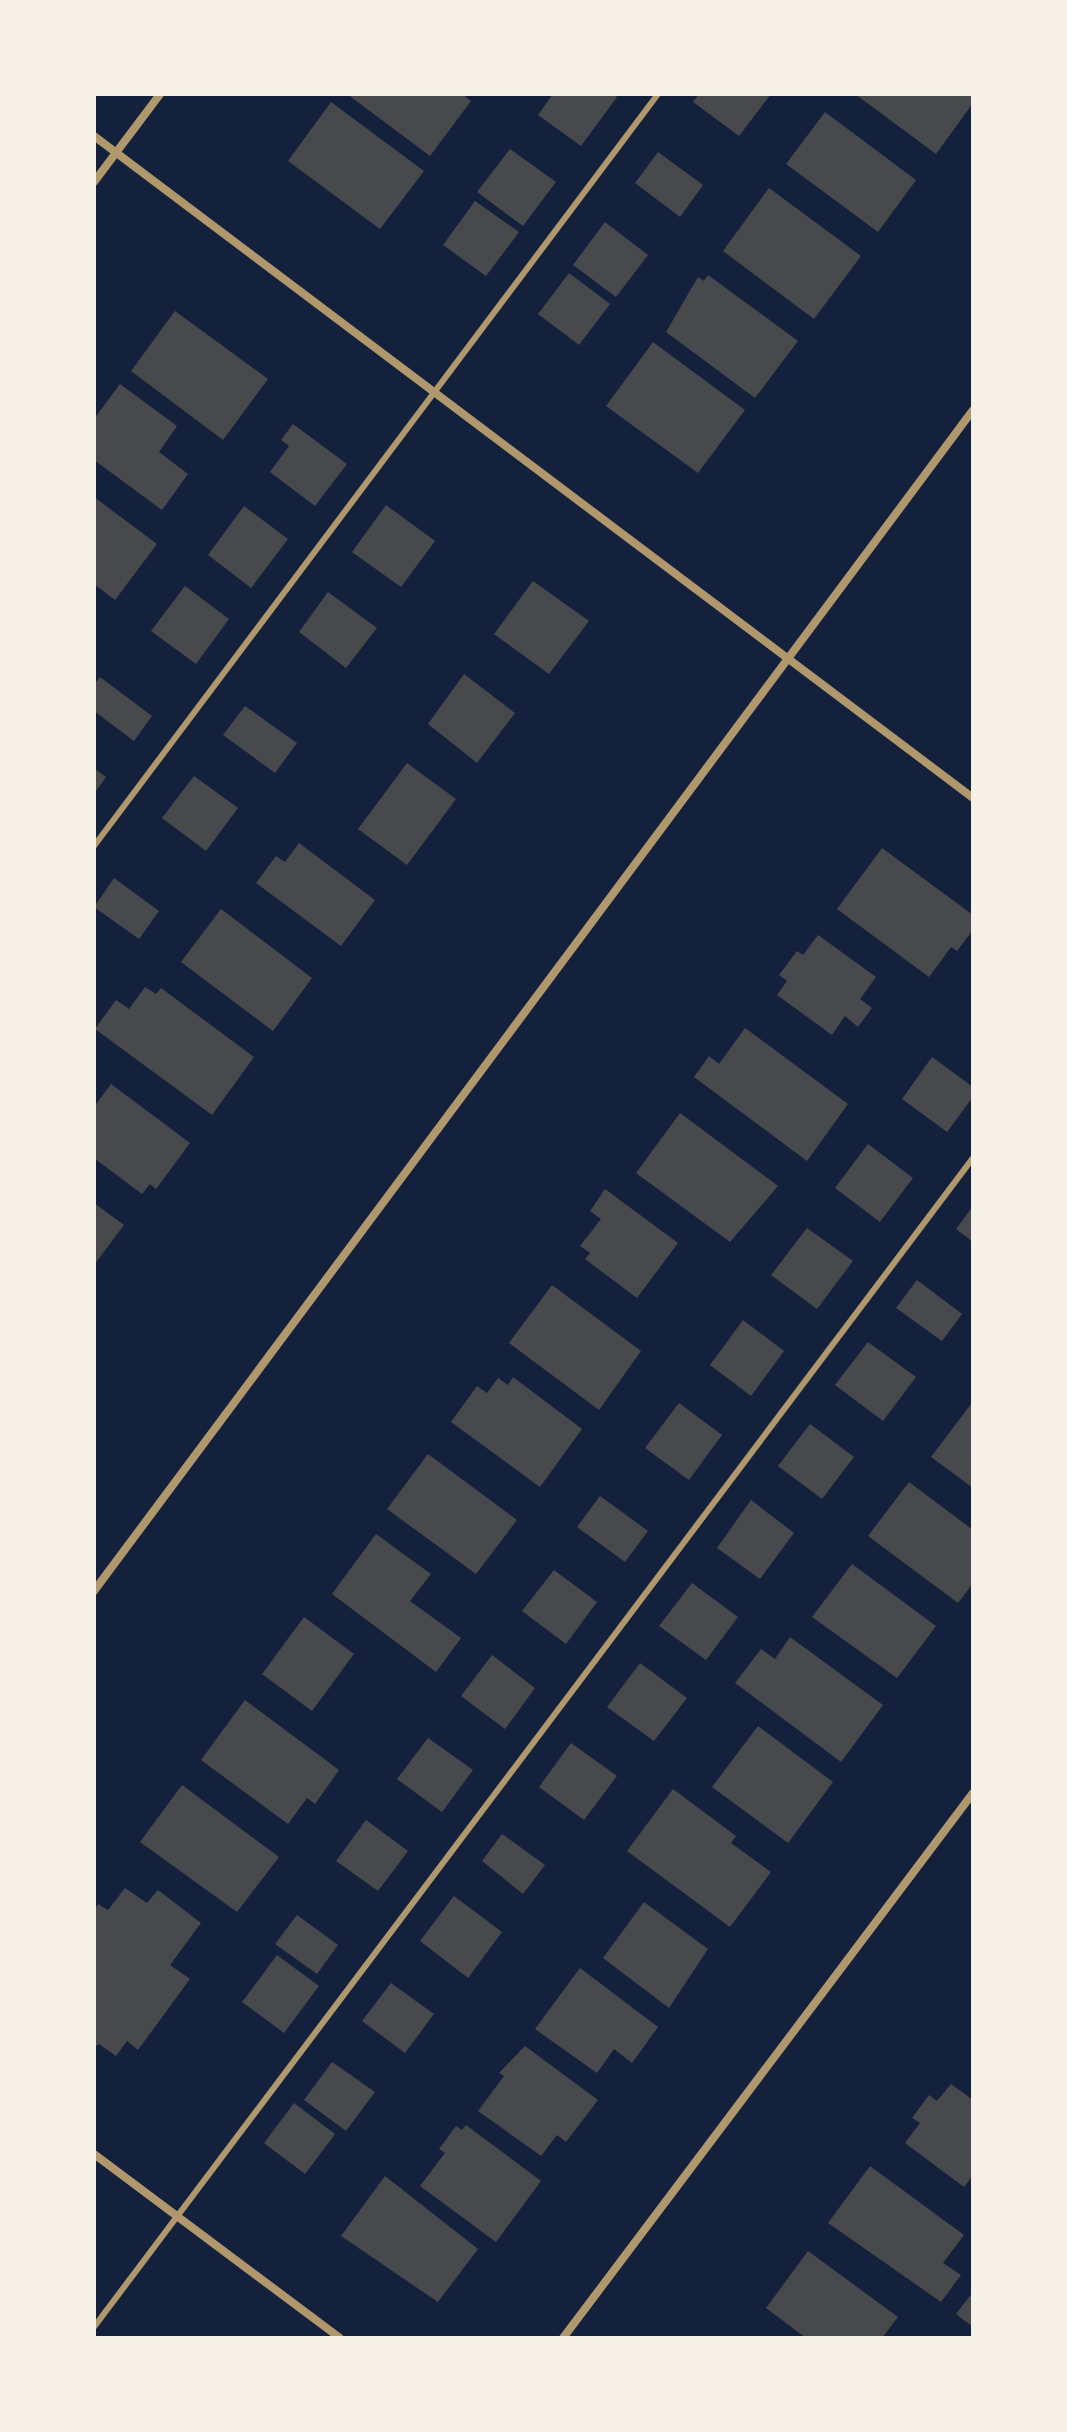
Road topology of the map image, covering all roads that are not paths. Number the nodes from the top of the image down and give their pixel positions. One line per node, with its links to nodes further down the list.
1 (160, 94): 4 (street)
2 (658, 94): 6 (lane)
3 (94, 136): 4 (street)
4 (116, 152): 5 (street); 6 (street)
5 (94, 182)
6 (432, 394): 8 (street); 10 (lane)
7 (973, 410): 8 (street)
8 (788, 659): 9 (street); 12 (street)
9 (973, 798)
10 (94, 846)
11 (973, 1158): 15 (lane)
12 (94, 1591)
13 (973, 1793): 18 (street)
14 (94, 2154): 15 (street)
15 (176, 2216): 16 (lane); 17 (street)
16 (94, 2327)
17 (340, 2338)
18 (563, 2338)

